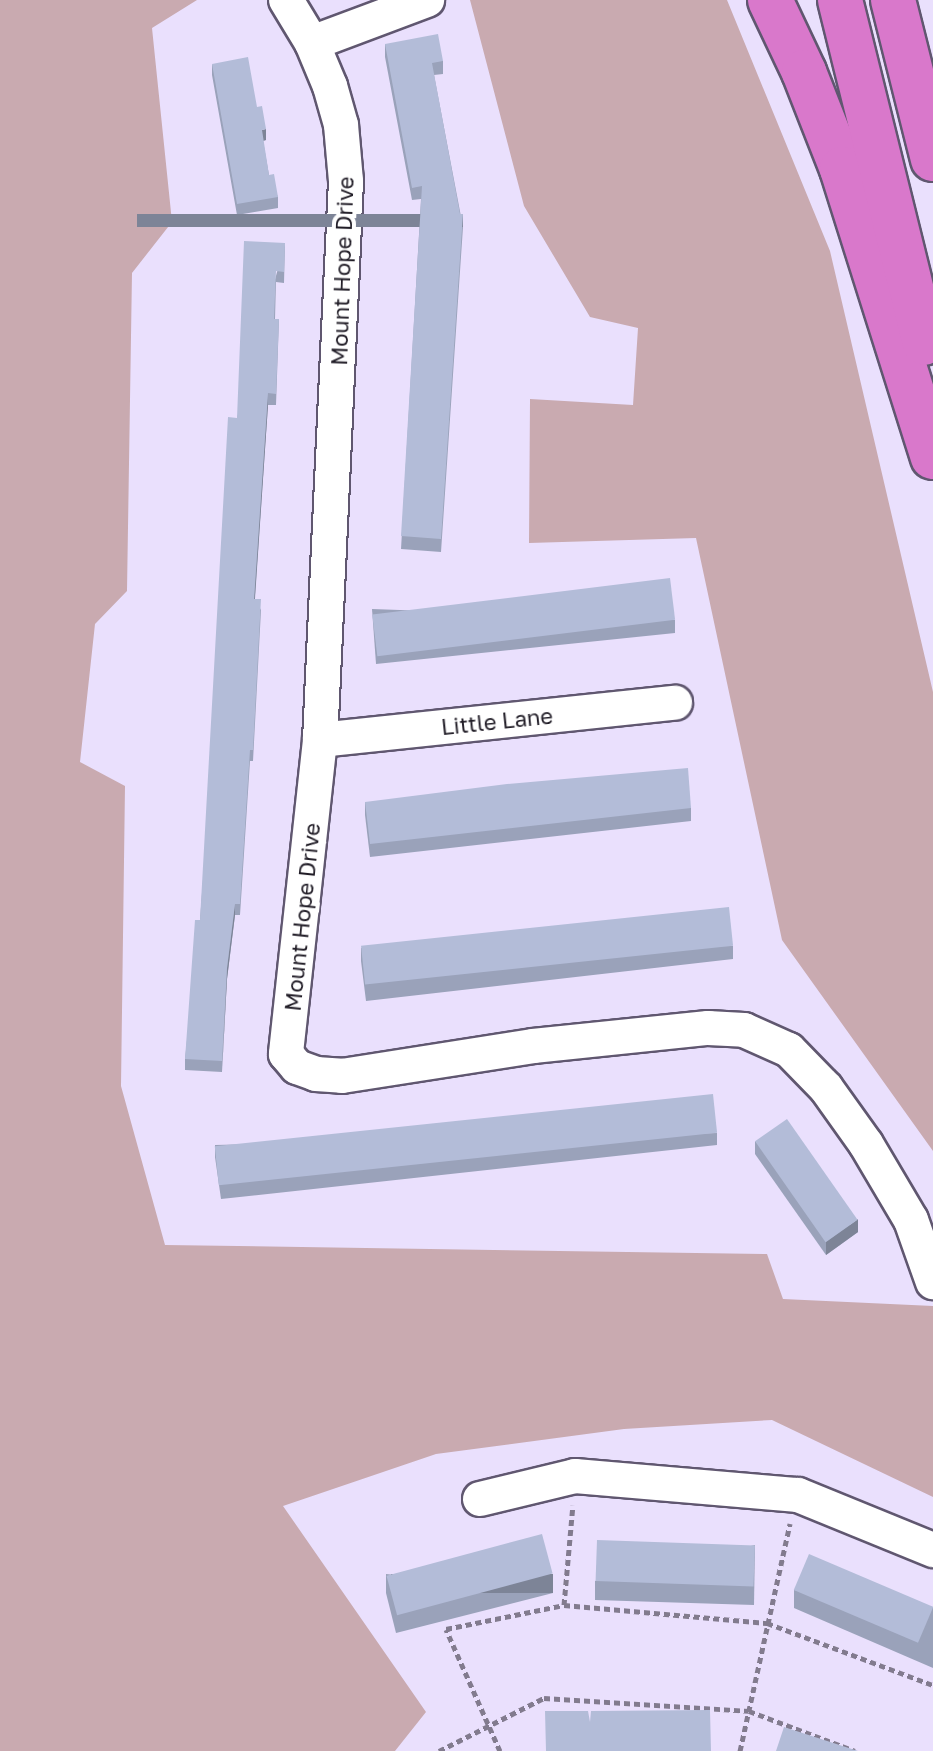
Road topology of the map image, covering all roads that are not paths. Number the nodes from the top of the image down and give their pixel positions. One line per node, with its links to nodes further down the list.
1 (286, 0): 6 (street, Mount Hope Drive)
2 (427, 0): 6 (street)
3 (770, 0): 9 (highway)
4 (840, 0): 8 (highway)
5 (893, 0): 7 (highway)
6 (312, 43): 11 (street, Mount Hope Drive)
7 (933, 159)
8 (933, 376)
9 (933, 457)
10 (675, 703): 11 (street, Little Lane)
11 (320, 740): 12 (street, Mount Hope Drive)
12 (933, 1282)
13 (480, 1499): 14 (street)
14 (933, 1550)

